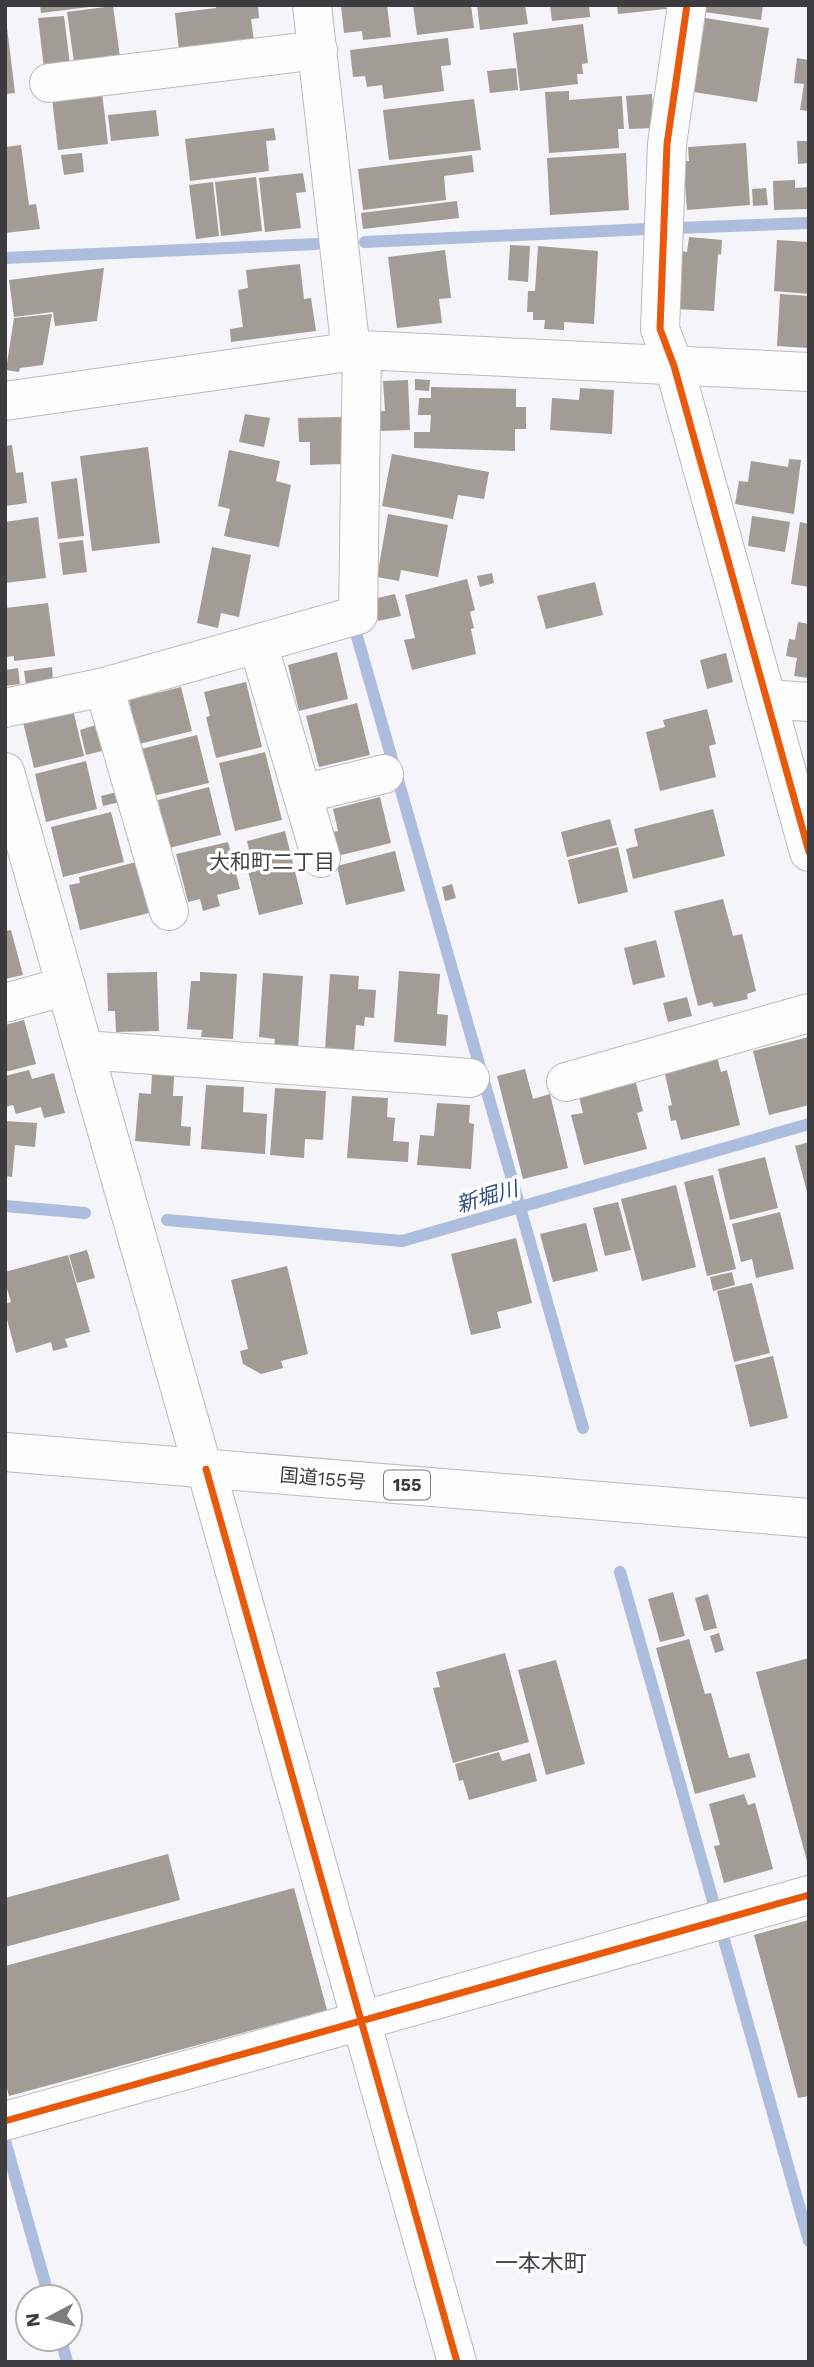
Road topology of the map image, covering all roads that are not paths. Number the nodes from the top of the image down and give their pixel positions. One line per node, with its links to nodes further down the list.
1 (313, 5): 3 (main road)
2 (687, 5): 6 (main road)
3 (317, 50): 4 (main road); 5 (main road)
4 (49, 83)
5 (356, 351): 6 (main road); 8 (main road); 9 (main road)
6 (674, 366): 7 (main road); 11 (main road)
7 (809, 372)
8 (5, 401)
9 (258, 644): 10 (main road); 16 (main road)
10 (104, 687): 13 (main road); 19 (main road)
11 (766, 698): 12 (main road); 17 (main road)
12 (809, 702)
13 (5, 708)
14 (5, 772): 20 (main road)
15 (384, 774): 16 (main road)
16 (302, 794): 18 (main road)
17 (809, 852)
18 (321, 858)
19 (169, 911)
20 (66, 986): 21 (main road); 23 (main road)
21 (5, 1003)
22 (809, 1013): 25 (main road)
23 (85, 1050): 24 (main road); 27 (main road)
24 (470, 1078)
25 (566, 1083)
26 (5, 1452): 27 (main road, 国道155号 / 155)
27 (204, 1469): 28 (main road, 国道155号 / 155); 30 (main road)
28 (809, 1518)
29 (809, 1895): 30 (main road)
30 (361, 2021): 31 (main road); 32 (main road)
31 (5, 2121)
32 (457, 2362)

